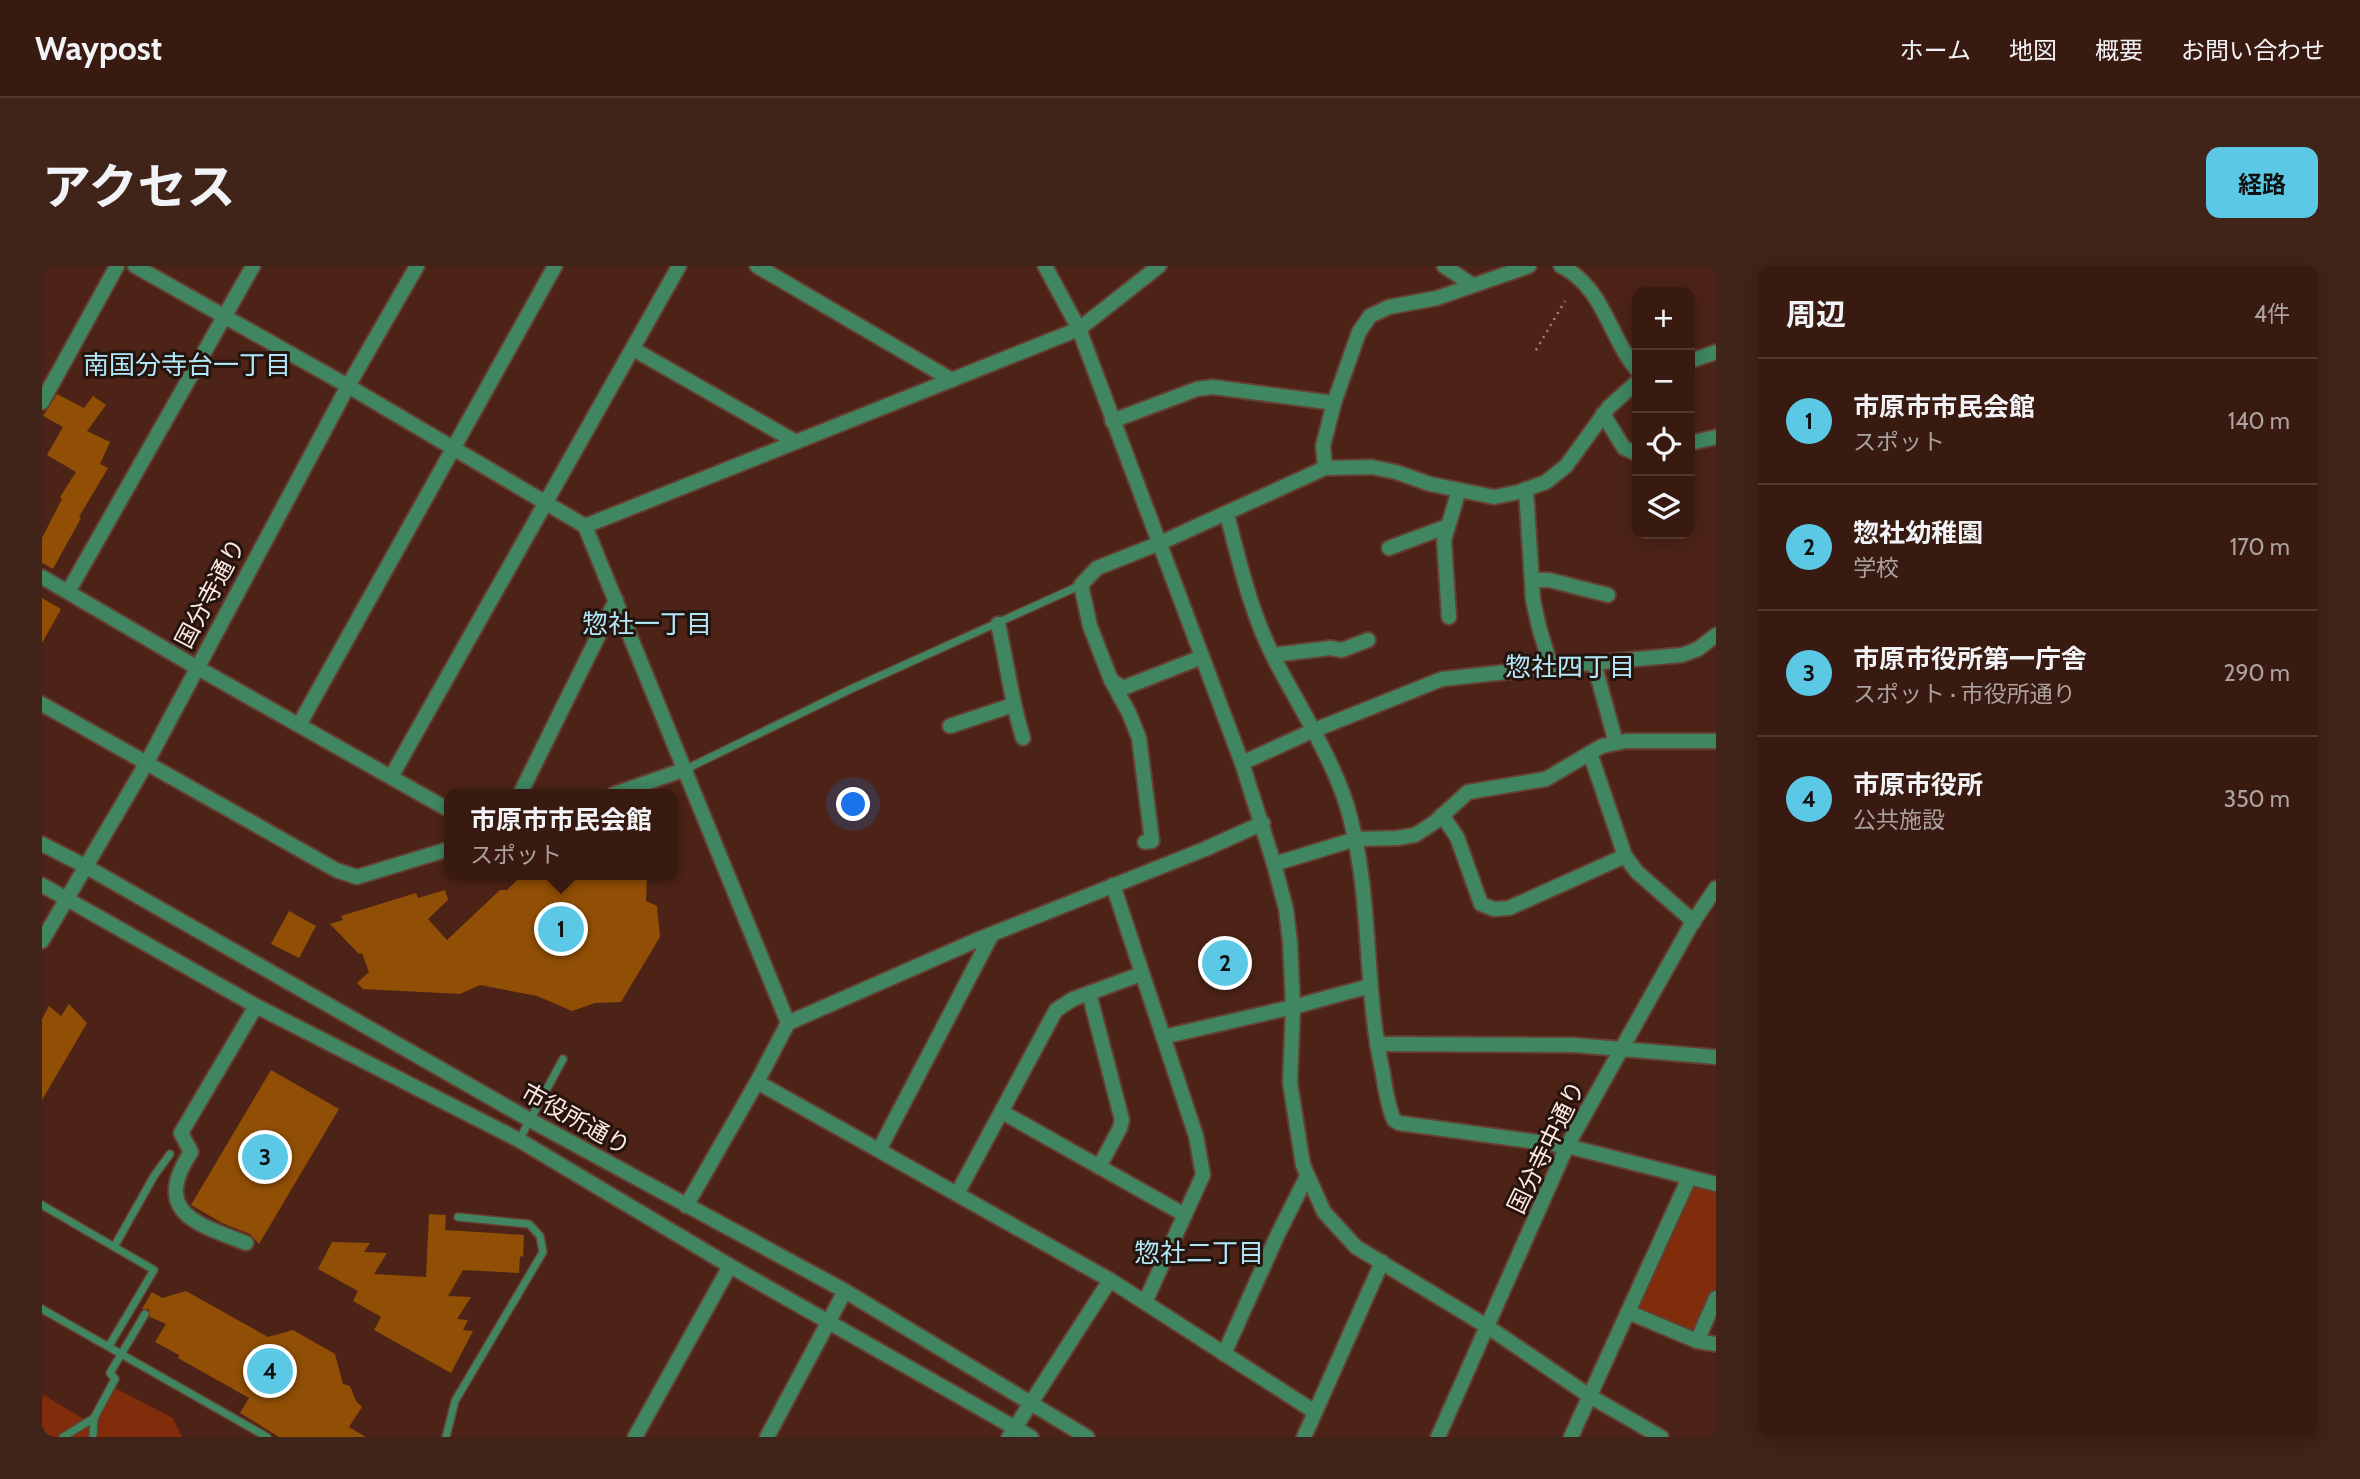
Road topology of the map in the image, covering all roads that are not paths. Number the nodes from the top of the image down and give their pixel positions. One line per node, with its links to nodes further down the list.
1 (117, 266): 23 (street)
2 (135, 266): 14 (street)
3 (253, 266): 14 (street)
4 (417, 266): 21 (street, 国分寺通り)
5 (555, 266): 30 (street)
6 (680, 266): 16 (street)
7 (757, 266): 20 (street)
8 (1045, 266): 15 (street)
9 (1159, 266): 15 (street)
10 (1444, 266): 13 (street)
11 (1529, 266): 13 (street)
12 (1561, 266): 19 (street)
13 (1471, 284): 24 (street)
14 (225, 316): 21 (street); 44 (street)
15 (1079, 329): 20 (street); 26 (street)
16 (633, 349): 28 (street); 35 (street)
17 (1716, 352): 18 (street)
18 (1695, 359)
19 (1632, 364)
20 (952, 380): 28 (street)
21 (348, 386): 30 (street); 54 (street, 国分寺通り)
22 (1632, 387): 25 (street)
23 (42, 402)
24 (1335, 403): 26 (street); 32 (street)
25 (1603, 414): 31 (street); 33 (street)
26 (1112, 421): 39 (street)
27 (1716, 437): 29 (street)
28 (796, 442): 37 (street)
29 (1695, 442)
30 (454, 448): 35 (street); 59 (street)
31 (1632, 452)
32 (1325, 468): 34 (street); 36 (street)
33 (1526, 489): 34 (street); 42 (street)
34 (1460, 490): 38 (street)
35 (547, 503): 37 (street); 69 (street)
36 (1227, 514): 39 (street); 51 (street)
37 (585, 526): 46 (street)
38 (1448, 526): 40 (street); 47 (street)
39 (1160, 543): 43 (street); 52 (street)
40 (1389, 548)
41 (42, 577): 44 (street)
42 (1532, 580): 45 (street); 55 (street)
43 (1081, 585): 48 (lane); 56 (street)
44 (68, 592): 54 (street)
45 (1608, 595)
46 (616, 600): 68 (street); 70 (street)
47 (1449, 617)
48 (998, 624): 58 (street); 68 (lane)
49 (1716, 635): 53 (street)
50 (1368, 640): 51 (street)
51 (1273, 655): 61 (street)
52 (1202, 657): 56 (street); 66 (street)
53 (1594, 663): 55 (street); 64 (street)
54 (196, 667): 59 (street); 67 (street, 国分寺通り)
55 (1551, 667): 61 (street)
56 (1111, 680): 76 (street)
57 (42, 705): 67 (street)
58 (1013, 705): 60 (street); 62 (street)
59 (299, 725): 69 (street)
60 (950, 726)
61 (1312, 732): 66 (street); 75 (street)
62 (1023, 738)
63 (1716, 741): 64 (street)
64 (1616, 743): 65 (street)
65 (1590, 753): 73 (street); 79 (street)
66 (1242, 763): 74 (street)
67 (146, 764): 78 (street); 81 (street, 国分寺通り)
68 (685, 769): 71 (street); 94 (street)
69 (391, 777): 72 (street)
70 (522, 789)
71 (628, 789)
72 (444, 807)
73 (1442, 815): 75 (street); 79 (street)
74 (1262, 823): 80 (street); 83 (street)
75 (1356, 839): 80 (street); 90 (street)
76 (1146, 842)
77 (42, 844): 81 (street, 市役所通り)
78 (444, 851)
79 (1625, 856): 86 (street)
80 (1274, 864): 93 (street)
81 (85, 866): 85 (street, 国分寺通り); 102 (street, 市役所通り)
82 (42, 885): 85 (street, 市役所通り)
83 (1113, 885): 87 (street); 89 (street)
84 (1716, 888): 86 (street, 国分寺中通り)
85 (66, 899): 88 (street, 国分寺通り); 92 (street, 市役所通り)
86 (1694, 922): 97 (street, 国分寺中通り)
87 (992, 934): 94 (street); 105 (street)
88 (42, 941)
89 (1141, 974): 91 (street); 95 (street)
90 (1370, 986): 93 (street); 96 (street)
91 (1089, 993): 101 (street); 107 (street)
92 (256, 1006): 103 (street, 市役所通り); 116 (street)
93 (1293, 1007): 95 (street); 108 (street)
94 (788, 1023): 100 (street)
95 (1163, 1037): 114 (street)
96 (1377, 1044): 97 (street); 104 (street)
97 (1622, 1048): 98 (street); 104 (street, 国分寺中通り)
98 (1716, 1057)
99 (563, 1059): 102 (lane)
100 (757, 1082): 105 (street); 113 (street)
101 (1002, 1112): 107 (street); 111 (street)
102 (530, 1120): 103 (lane); 113 (street, 市役所通り)
103 (519, 1140): 119 (street, 市役所通り)
104 (1567, 1146): 109 (street); 128 (street, 国分寺中通り)
105 (879, 1150): 111 (street)
106 (170, 1154): 117 (lane)
107 (1099, 1167): 114 (street)
108 (1307, 1176): 118 (street); 132 (street)
109 (1689, 1178): 110 (street); 125 (street)
110 (1716, 1184)
111 (957, 1194): 120 (street)
112 (42, 1205): 117 (lane)
113 (686, 1206): 121 (street, 市役所通り)
114 (1185, 1215): 123 (street)
115 (458, 1217): 142 (lane)
116 (246, 1243)
117 (114, 1247): 131 (lane)
118 (1382, 1262): 128 (street); 136 (street)
119 (730, 1266): 127 (street, 市役所通り); 143 (street)
120 (1111, 1280): 123 (street); 135 (street)
121 (845, 1292): 127 (street); 135 (street, 市役所通り)
122 (1716, 1298): 129 (street)
123 (1145, 1302): 132 (street)
124 (42, 1309): 131 (lane)
125 (1628, 1312): 129 (street); 134 (street)
126 (145, 1314): 133 (lane)
127 (829, 1321): 138 (street, 市役所通り); 144 (street)
128 (1488, 1327): 134 (street); 148 (street, 国分寺中通り)
129 (1697, 1341): 130 (street)
130 (1716, 1344)
131 (109, 1346): 133 (lane)
132 (1224, 1353): 136 (street)
133 (122, 1354): 137 (lane); 141 (lane)
134 (1588, 1395): 149 (street); 150 (street)
135 (1031, 1403): 138 (street); 146 (street, 市役所通り)
136 (1315, 1412): 147 (street)
137 (94, 1418): 139 (lane); 140 (lane)
138 (1012, 1432): 145 (street, 市役所通り)
139 (63, 1437)
140 (93, 1437)
141 (267, 1437)
142 (446, 1437)
143 (635, 1437)
144 (766, 1437)
145 (1031, 1437)
146 (1087, 1437)
147 (1304, 1437)
148 (1438, 1437)
149 (1571, 1437)
150 (1661, 1437)

